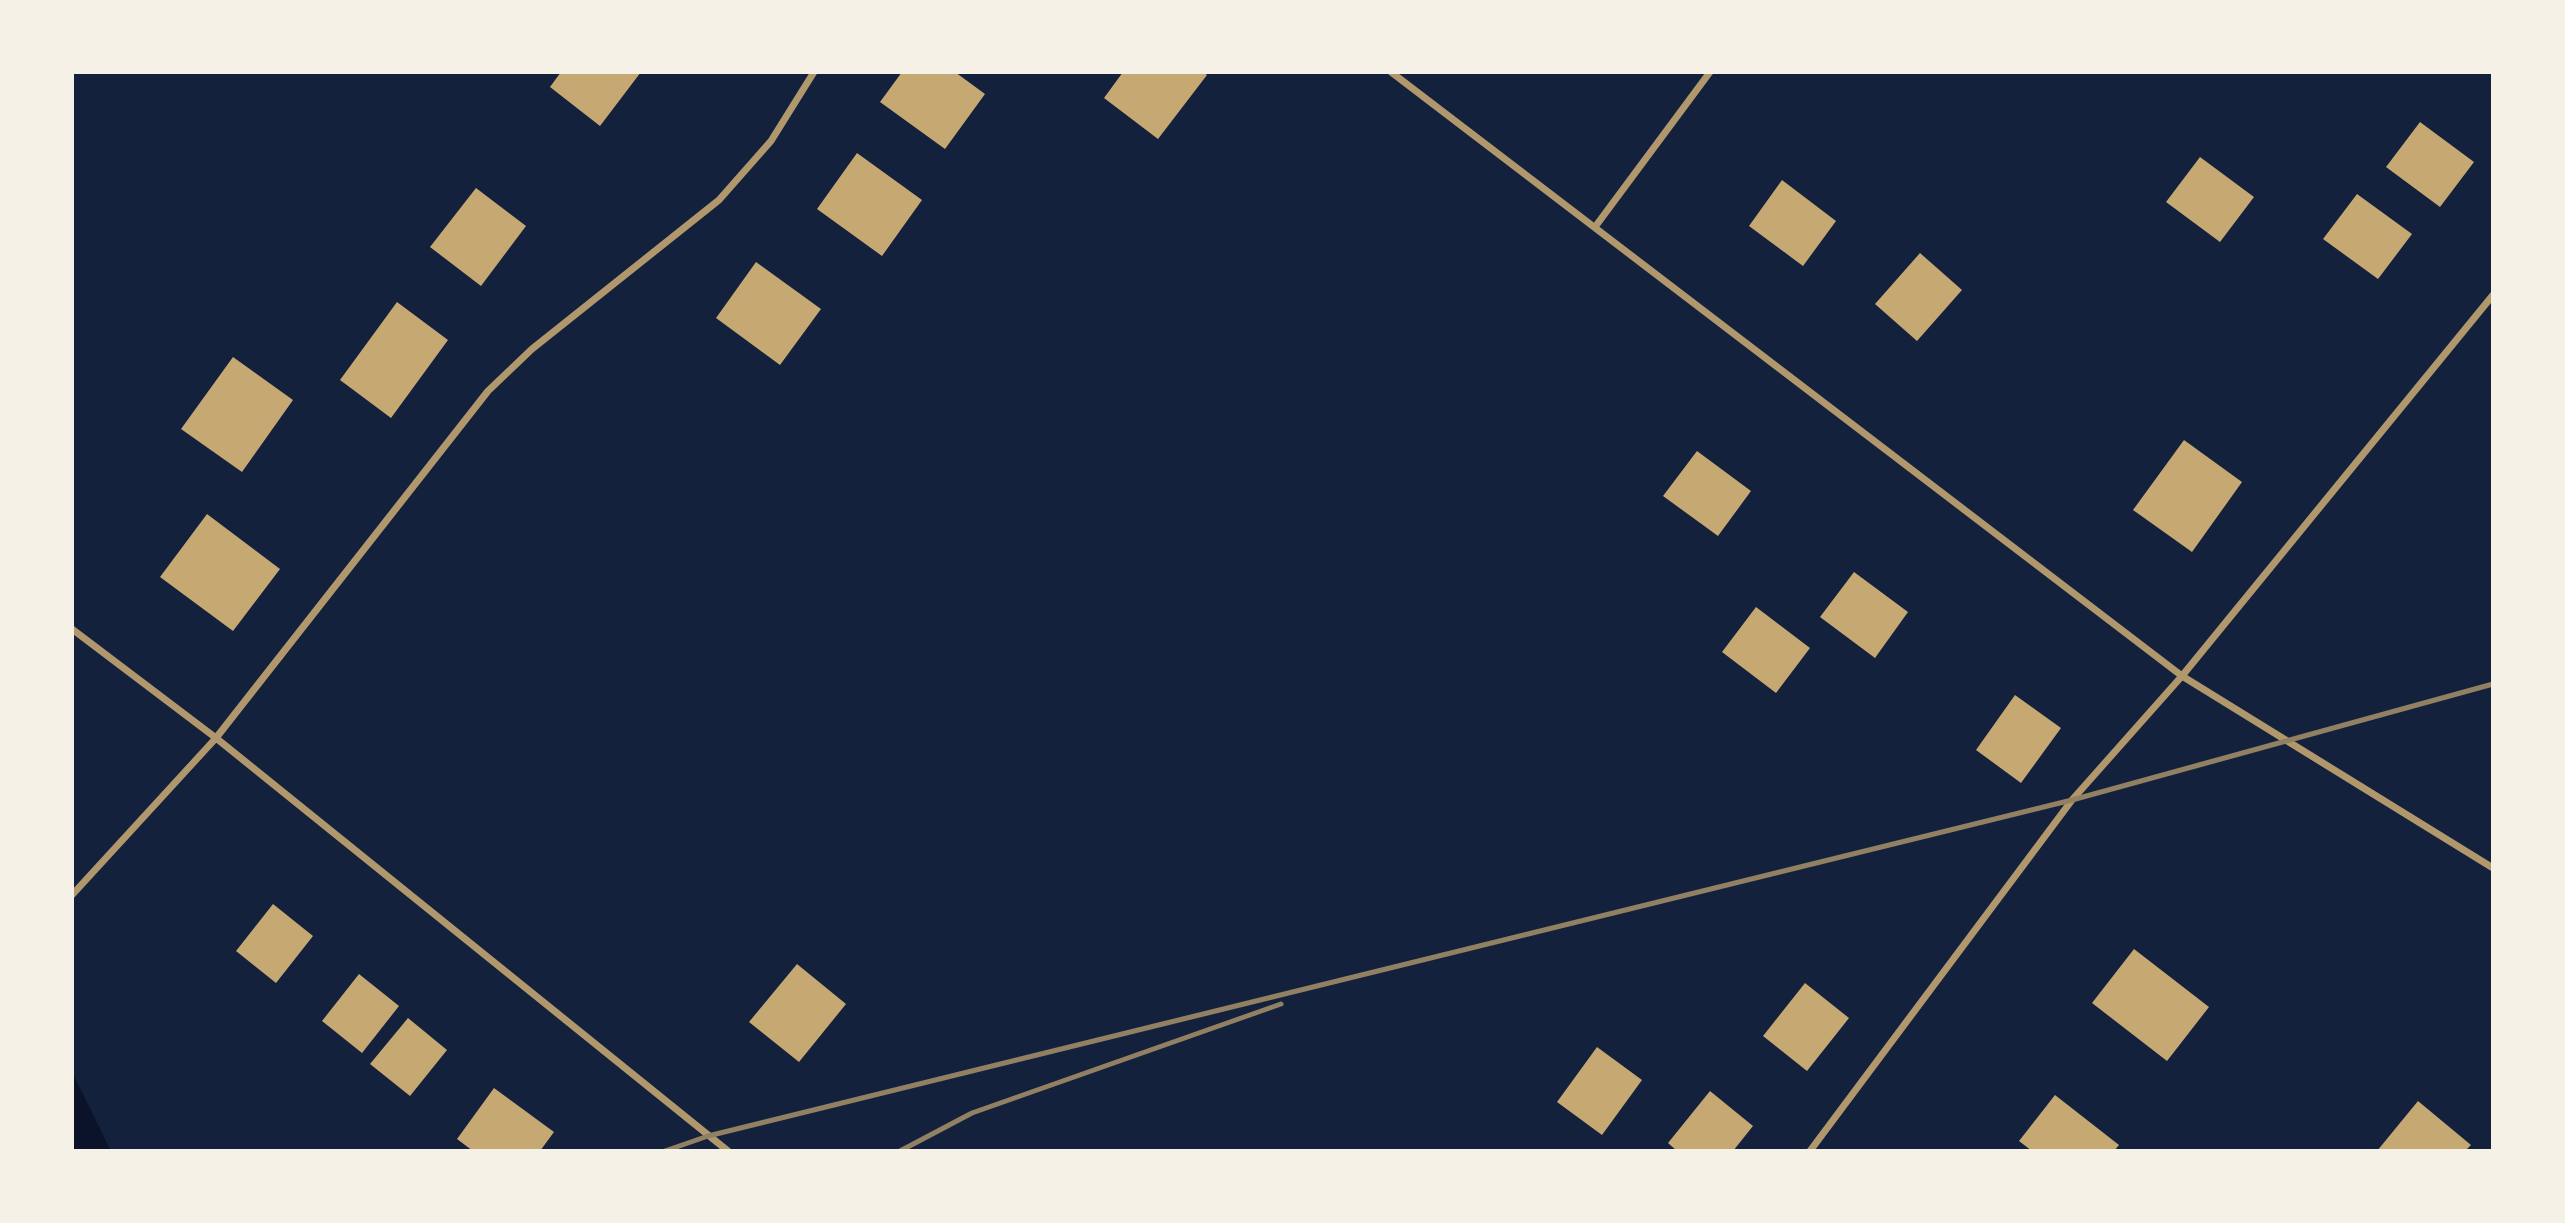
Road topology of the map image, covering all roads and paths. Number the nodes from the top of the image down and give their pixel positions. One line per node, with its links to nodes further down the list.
1 (814, 72): 8 (street)
2 (1391, 72): 4 (street)
3 (1710, 72): 4 (street)
4 (1594, 227): 7 (street)
5 (2493, 295): 7 (street)
6 (72, 629): 8 (street)
7 (2182, 676): 9 (street); 12 (street)
8 (216, 738): 10 (street); 11 (street)
9 (2493, 868)
10 (72, 895)
11 (728, 1151)
12 (1810, 1151)

